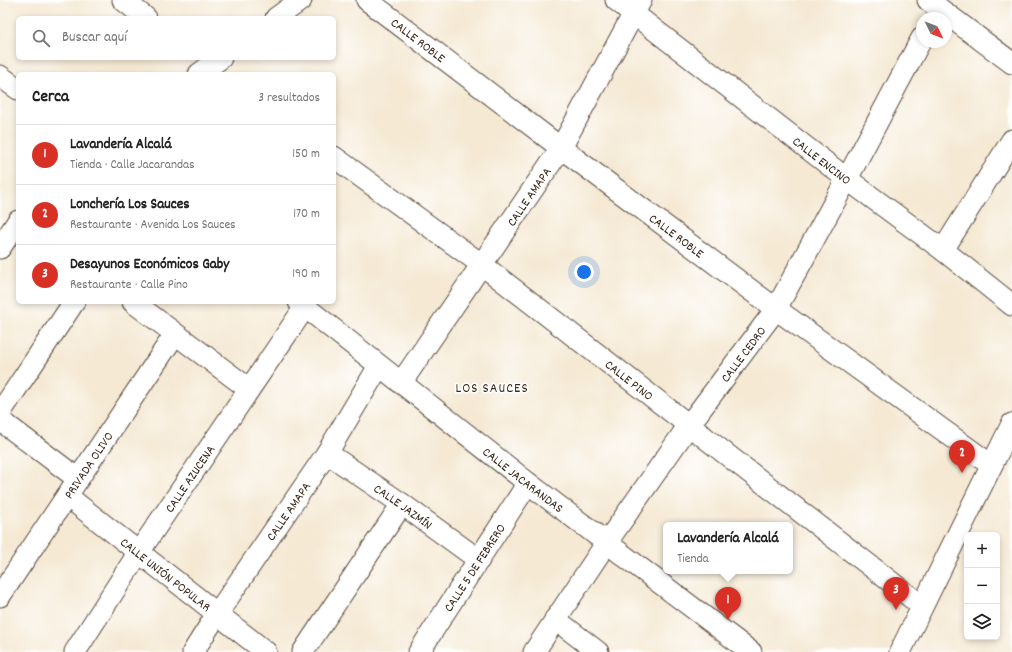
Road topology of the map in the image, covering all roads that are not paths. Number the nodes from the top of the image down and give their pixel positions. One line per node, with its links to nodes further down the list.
1 (123, 0): 7 (street)
2 (301, 0): 8 (street)
3 (367, 0): 12 (street, CALLE ROBLE)
4 (616, 0): 6 (street, CALLE ENCINO)
5 (935, 6): 10 (street)
6 (637, 7): 12 (street, CALLE AMAPA); 14 (street, CALLE ENCINO)
7 (143, 16)
8 (279, 16)
9 (917, 48): 14 (street, CALLE CEDRO)
10 (1012, 63)
11 (1012, 140): 17 (street)
12 (561, 148): 18 (street, CALLE AMAPA); 23 (street, CALLE ROBLE)
13 (336, 159): 18 (street, CALLE PINO)
14 (847, 179): 17 (street, CALLE ENCINO); 23 (street, CALLE CEDRO)
15 (16, 224): 16 (street)
16 (0, 248)
17 (943, 250): 22 (street, CALLE ENCINO)
18 (481, 264): 26 (street, CALLE AMAPA); 31 (street, CALLE PINO)
19 (73, 304): 28 (street)
20 (137, 304): 24 (street)
21 (302, 304): 25 (street, CALLE JACARANDAS); 27 (street, CALLE AZUCENA)
22 (1012, 305)
23 (776, 309): 31 (street, CALLE CEDRO); 33 (street, CALLE ROBLE)
24 (175, 334): 27 (street); 35 (street, PRIVADA OLIVO)
25 (379, 366): 26 (street, CALLE JACARANDAS); 32 (street, CALLE AMAPA)
26 (401, 383): 34 (street, CALLE JACARANDAS)
27 (249, 388): 38 (street, CALLE AZUCENA)
28 (0, 413)
29 (0, 420): 35 (street, CALLE UNIÓN POPULAR)
30 (1012, 424): 33 (street)
31 (689, 425): 37 (street, CALLE CEDRO); 41 (street, CALLE PINO)
32 (327, 452): 36 (street, CALLE JAZMÍN); 42 (street, CALLE AMAPA)
33 (992, 465): 41 (street)
34 (528, 483): 37 (street, CALLE JACARANDAS); 39 (street, CALLE 5 DE FEBRERO)
35 (73, 488): 38 (street, CALLE UNIÓN POPULAR); 40 (street, PRIVADA OLIVO)
36 (402, 504): 39 (street, CALLE JAZMÍN); 47 (street)
37 (607, 542): 43 (street, CALLE CEDRO); 51 (street, CALLE JACARANDAS)
38 (139, 552): 42 (street, CALLE UNIÓN POPULAR); 44 (street, CALLE AZUCENA)
39 (479, 560): 48 (street, CALLE 5 DE FEBRERO)
40 (0, 596)
41 (922, 606): 52 (street)
42 (217, 614): 45 (street, CALLE AMAPA); 46 (street, CALLE UNIÓN POPULAR)
43 (555, 619): 49 (street, CALLE CEDRO); 50 (street)
44 (75, 652)
45 (193, 652)
46 (266, 652)
47 (303, 652)
48 (419, 652)
49 (534, 652)
50 (598, 652)
51 (752, 652)
52 (900, 652)

